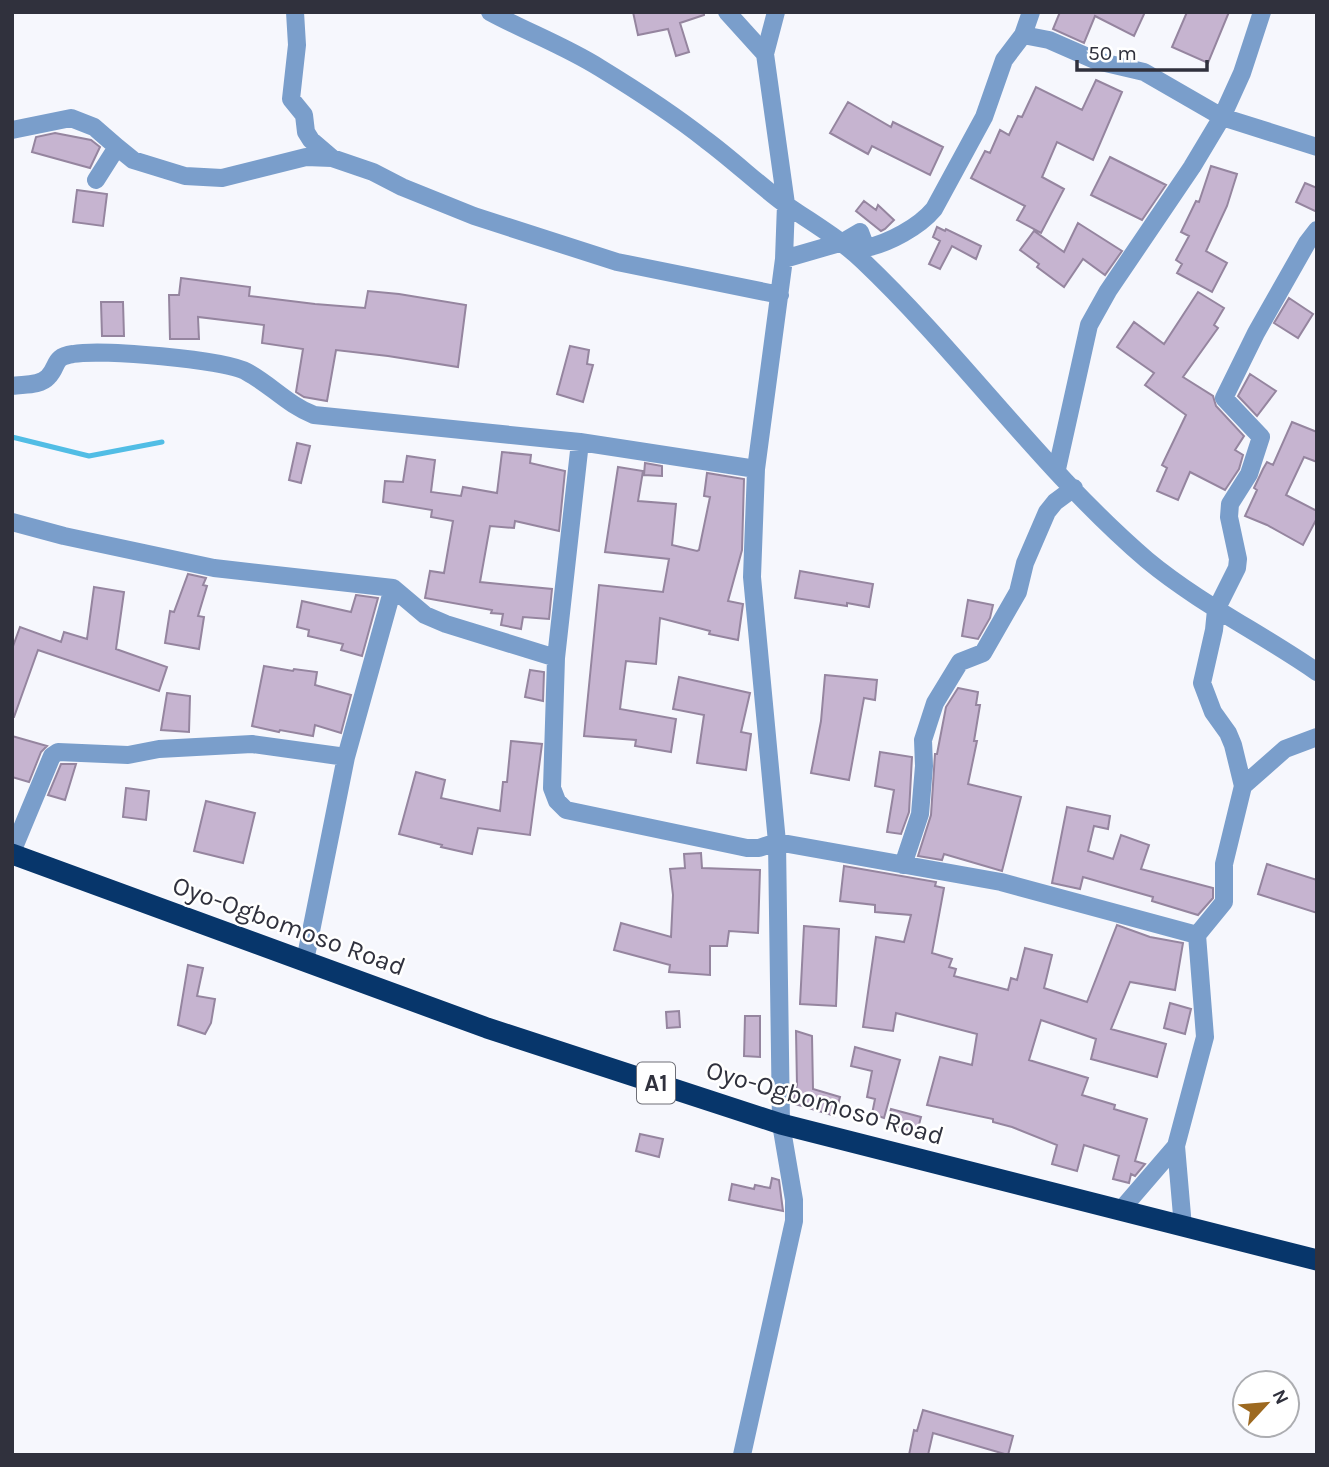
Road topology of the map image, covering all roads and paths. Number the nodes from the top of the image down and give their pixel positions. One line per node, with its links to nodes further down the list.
1 (295, 12): 13 (street)
2 (490, 12): 15 (street)
3 (727, 12): 8 (street)
4 (776, 12): 8 (street)
5 (1031, 12): 7 (street)
6 (1262, 12): 9 (street)
7 (1023, 35): 9 (street); 17 (street)
8 (765, 54): 15 (street)
9 (1222, 117): 12 (street); 23 (street)
10 (12, 130): 11 (street)
11 (117, 147): 13 (street); 14 (street)
12 (1317, 147)
13 (332, 158): 19 (street)
14 (96, 180)
15 (786, 204): 17 (street); 18 (street)
16 (1317, 230): 27 (street)
17 (843, 242): 18 (street); 23 (street)
18 (784, 259): 19 (street)
19 (779, 295): 22 (street)
20 (12, 386): 21 (street)
21 (580, 442): 22 (street); 28 (street)
22 (756, 469): 33 (street)
23 (1057, 469): 24 (street)
24 (1074, 488): 27 (street); 35 (street)
25 (12, 522): 26 (street)
26 (393, 588): 28 (street); 31 (street)
27 (1216, 610): 29 (street); 32 (street)
28 (556, 659): 33 (street)
29 (1317, 672)
30 (1317, 737): 32 (street)
31 (345, 757): 34 (street); 37 (street)
32 (1243, 786): 36 (street)
33 (777, 842): 35 (street); 38 (street)
34 (12, 853): 37 (highway, Oyo-Ogbomoso Road / A1)
35 (903, 865): 36 (street)
36 (1197, 935): 39 (street)
37 (305, 961): 38 (highway, Oyo-Ogbomoso Road / A1)
38 (781, 1124): 40 (highway, Oyo-Ogbomoso Road / A1); 43 (street)
39 (1177, 1146): 40 (street); 41 (street)
40 (1120, 1211): 41 (highway, Oyo-Ogbomoso Road / A1)
41 (1183, 1227): 42 (highway, Oyo-Ogbomoso Road / A1)
42 (1317, 1260)
43 (742, 1455)

